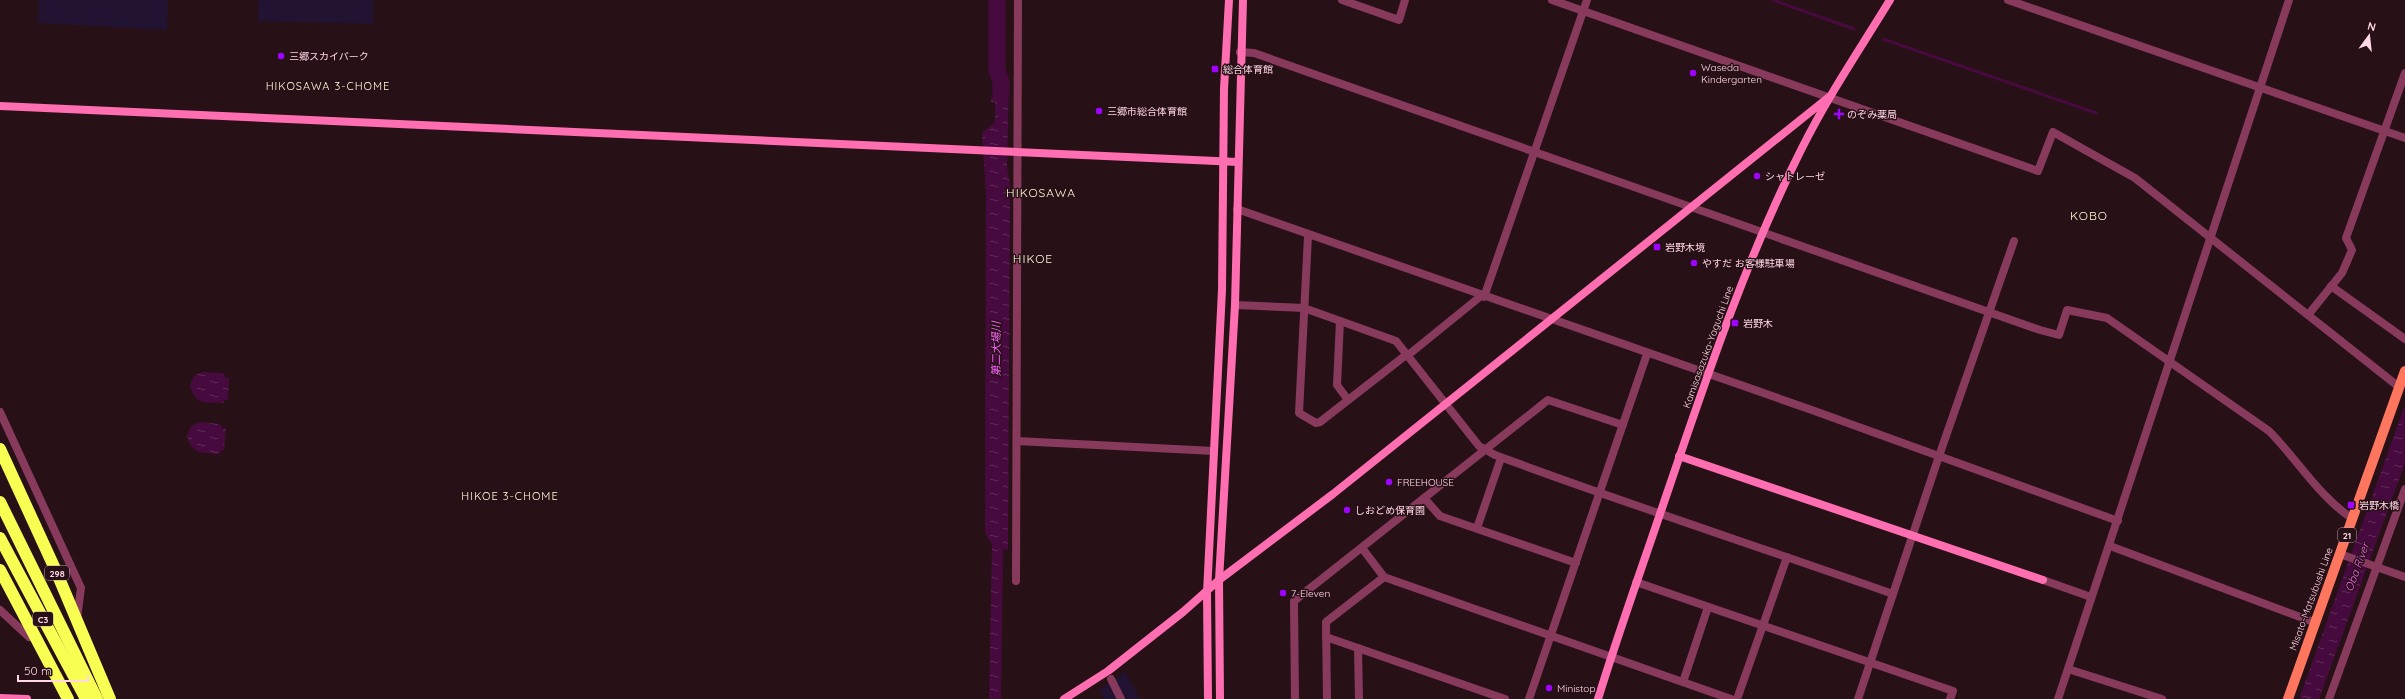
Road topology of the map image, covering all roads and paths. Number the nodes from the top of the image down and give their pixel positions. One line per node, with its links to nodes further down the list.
1 (1018, 0): 19 (street)
2 (1229, 0): 21 (street)
3 (1243, 0): 12 (street)
4 (1342, 0): 5 (street)
5 (1405, 0)
6 (1552, 0): 11 (street)
7 (1587, 0): 11 (street)
8 (1890, 0): 15 (street, Kamisasazuka-Yaguchi Line)
9 (2008, 0): 14 (street)
10 (2289, 0): 14 (street)
11 (1583, 11): 15 (street); 20 (street)
12 (1240, 52): 20 (street); 22 (street)
13 (2405, 73): 17 (street)
14 (2260, 89): 17 (street); 27 (street)
15 (1829, 97): 23 (street); 25 (street, Kamisasazuka-Yaguchi Line); 27 (street)
16 (0, 106): 19 (street)
17 (2384, 131): 18 (street); 29 (street)
18 (2405, 138)
19 (1013, 152): 21 (street); 48 (street)
20 (1534, 153): 23 (street); 30 (street)
21 (1223, 161): 22 (street); 50 (street)
22 (1238, 162): 24 (street)
23 (1693, 208): 25 (street); 35 (street)
24 (1237, 209): 26 (street); 31 (street)
25 (1763, 233): 33 (street); 42 (street, Kamisasazuka-Yaguchi Line)
26 (1308, 236): 30 (street); 32 (street)
27 (2211, 236): 34 (street); 40 (street)
28 (2014, 241): 33 (street)
29 (2331, 286): 34 (street); 37 (street)
30 (1482, 296): 35 (street); 39 (street)
31 (1234, 305): 32 (street); 74 (street)
32 (1304, 308): 36 (street); 44 (street)
33 (1989, 312): 40 (street); 53 (street)
34 (2308, 315): 43 (street)
35 (1551, 320): 38 (street); 45 (street)
36 (1340, 321): 39 (street); 44 (street)
37 (2405, 339)
38 (1647, 354): 42 (street); 47 (street)
39 (1407, 355): 44 (street); 45 (street)
40 (2170, 362): 60 (street); 61 (street)
41 (2405, 372): 43 (main road, Misato-Matsubushi Line / 21)
42 (1708, 375): 52 (street, Kamisasazuka-Yaguchi Line); 53 (street)
43 (2399, 387): 60 (main road, Misato-Matsubushi Line / 21)
44 (1348, 400)
45 (1446, 404): 51 (street); 74 (street)
46 (0, 412): 83 (street)
47 (1623, 425): 51 (street); 56 (street)
48 (1017, 441): 50 (street); 75 (street)
49 (0, 450): 83 (highway, 298)
50 (1214, 451): 78 (street)
51 (1484, 451): 54 (street); 57 (street)
52 (1679, 456): 59 (street, Kamisasazuka-Yaguchi Line); 63 (street)
53 (1939, 456): 61 (street); 63 (street)
54 (1501, 458): 56 (street); 62 (street)
55 (2405, 490): 70 (street)
56 (1600, 494): 59 (street); 69 (street)
57 (1424, 498): 62 (street); 66 (street)
58 (0, 502): 100 (highway)
59 (1660, 514): 68 (street); 76 (street, Kamisasazuka-Yaguchi Line)
60 (2353, 519): 67 (main road, Misato-Matsubushi Line / 21)
61 (2118, 520): 65 (street)
62 (1477, 528): 69 (street)
63 (1913, 536): 79 (street); 80 (street)
64 (0, 538): 99 (highway, C3)
65 (2110, 546): 80 (street); 84 (street)
66 (1362, 548): 72 (street); 106 (street)
67 (2343, 554): 70 (street); 84 (main road, Misato-Matsubushi Line / 21)
68 (1787, 557): 79 (street); 85 (street)
69 (1576, 563): 86 (street)
70 (2376, 566): 73 (street); 119 (street)
71 (0, 570): 98 (highway, C3)
72 (1384, 577): 86 (street); 88 (street)
73 (2405, 577)
74 (1219, 580): 78 (street); 105 (street)
75 (1016, 581)
76 (1636, 582): 81 (street); 90 (street, Kamisasazuka-Yaguchi Line)
77 (0, 585): 87 (highway)
78 (1207, 593): 102 (street); 104 (street)
79 (1893, 594): 91 (street)
80 (2092, 597): 92 (street)
81 (1708, 607): 85 (street); 94 (street)
82 (0, 610): 87 (street)
83 (77, 618): 101 (highway, 298)
84 (2316, 622): 118 (main road, Misato-Matsubushi Line / 21)
85 (1762, 626): 91 (street); 113 (street)
86 (1551, 635): 90 (street); 110 (street)
87 (29, 637): 97 (highway)
88 (1326, 637): 89 (street); 107 (street)
89 (1358, 648): 108 (street); 109 (street)
90 (1611, 657): 94 (street); 111 (street, Kamisasazuka-Yaguchi Line)
91 (1869, 663): 114 (street); 115 (street)
92 (2068, 669): 116 (street); 117 (street)
93 (1111, 679): 103 (street)
94 (1683, 682): 112 (street)
95 (0, 698): 96 (street)
96 (27, 699)
97 (62, 699)
98 (68, 699)
99 (86, 699)
100 (97, 699)
101 (110, 699)
102 (1064, 699)
103 (1121, 699)
104 (1208, 699)
105 (1220, 699)
106 (1295, 699)
107 (1327, 699)
108 (1359, 699)
109 (1505, 699)
110 (1529, 699)
111 (1598, 699)
112 (1731, 699)
113 (1737, 699)
114 (1858, 699)
115 (1950, 699)
116 (2058, 699)
117 (2162, 699)
118 (2288, 699)
119 (2329, 699)

